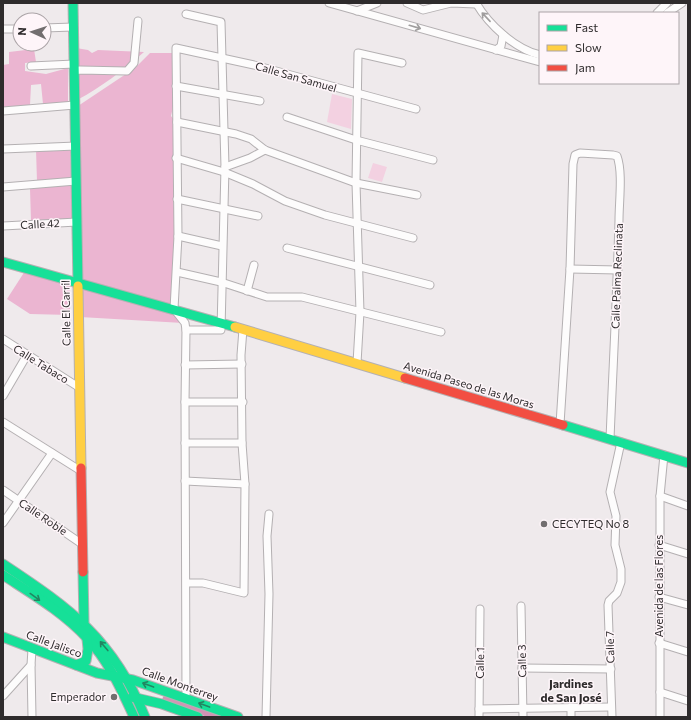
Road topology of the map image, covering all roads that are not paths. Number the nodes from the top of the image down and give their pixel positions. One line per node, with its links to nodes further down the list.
1 (73, 3): 14 (main road, Calle El Carril)
2 (329, 3): 8 (street)
3 (376, 3): 8 (street); 12 (street)
4 (408, 3): 5 (street)
5 (476, 3): 16 (street, one-way to 5)
6 (667, 3): 9 (street)
7 (682, 3): 10 (street)
8 (357, 11): 12 (street)
9 (658, 12)
10 (668, 12)
11 (186, 14): 19 (street)
12 (378, 16): 17 (street, one-way to 17)
13 (138, 21): 23 (street)
14 (73, 27): 15 (street); 23 (main road, Calle El Carril)
15 (52, 28)
16 (503, 35): 17 (street); 18 (street)
17 (496, 50): 21 (street)
18 (539, 55)
19 (222, 57): 24 (street, Calle San Samuel); 25 (street, Calle San Samuel); 26 (street)
20 (402, 62): 25 (street)
21 (539, 62)
22 (31, 66): 23 (street)
23 (74, 68): 28 (main road, Calle El Carril)
24 (176, 86): 26 (street); 32 (street)
25 (356, 94): 29 (street, Calle San Samuel); 34 (street)
26 (223, 96): 27 (street); 33 (street)
27 (260, 101)
28 (75, 105): 30 (street); 35 (main road, Calle El Carril)
29 (416, 109)
30 (3, 111)
31 (288, 117): 34 (street)
32 (177, 122): 33 (street); 38 (street)
33 (222, 130): 37 (street); 40 (street)
34 (356, 140): 39 (street); 42 (street)
35 (76, 146): 36 (street); 41 (main road, Calle El Carril)
36 (3, 149)
37 (265, 150): 40 (street); 42 (street)
38 (176, 158): 40 (street); 45 (street)
39 (433, 160)
40 (224, 170): 46 (street); 49 (street)
41 (76, 181): 43 (street); 48 (main road, Calle El Carril)
42 (356, 183): 44 (street); 49 (street)
43 (3, 187)
44 (417, 195)
45 (177, 199): 46 (street); 51 (street)
46 (223, 208): 47 (street); 53 (street)
47 (258, 216)
48 (77, 222): 50 (street, Calle 42); 62 (main road, Calle El Carril)
49 (357, 224): 52 (street); 57 (street)
50 (3, 226)
51 (178, 236): 53 (street); 60 (street)
52 (413, 238)
53 (222, 246): 61 (street)
54 (287, 248): 57 (street)
55 (3, 262): 62 (main road, Avenida Paseo de las Moras)
56 (254, 264): 64 (street)
57 (358, 268): 63 (street); 66 (street)
58 (570, 269): 59 (street); 59 (street, Calle Palma Reclinata); 81 (street)
59 (618, 270): 82 (street, Calle Palma Reclinata)
60 (177, 272): 61 (street); 65 (street)
61 (221, 282): 64 (street); 67 (street)
62 (78, 284): 65 (main road, Avenida Paseo de las Moras); 76 (main road, Calle El Carril)
63 (430, 285)
64 (247, 291): 66 (street)
65 (174, 309): 67 (main road, Avenida Paseo de las Moras); 69 (street)
66 (360, 312): 70 (street); 74 (street)
67 (221, 323): 68 (main road, Avenida Paseo de las Moras); 69 (street)
68 (243, 329): 73 (street); 74 (main road, Avenida Paseo de las Moras)
69 (186, 330): 75 (street)
70 (441, 332)
71 (3, 339): 72 (street, Calle Tabaco)
72 (27, 355): 76 (street, Calle Tabaco); 77 (street)
73 (242, 364): 75 (street); 79 (street)
74 (357, 364): 81 (main road, Avenida Paseo de las Moras)
75 (185, 365): 78 (street)
76 (80, 388): 89 (main road, Calle El Carril)
77 (3, 396)
78 (185, 402): 79 (street); 84 (street)
79 (243, 402): 85 (street)
80 (3, 422): 86 (street)
81 (560, 424): 82 (main road, Avenida Paseo de las Moras)
82 (610, 439): 83 (main road, Avenida Paseo de las Moras)
83 (621, 442): 87 (main road, Avenida Paseo de las Moras); 117 (street, Calle 7)
84 (185, 443): 85 (street); 90 (street)
85 (242, 443): 91 (street)
86 (52, 453): 89 (street); 94 (street)
87 (664, 455): 88 (main road, Avenida Paseo de las Moras); 93 (street, Avenida de las Flores)
88 (688, 463)
89 (81, 471): 98 (main road, Calle El Carril)
90 (185, 481): 91 (street); 103 (street)
91 (245, 484): 103 (street)
92 (3, 490): 94 (street, Calle Roble)
93 (660, 496): 95 (street); 99 (street, Avenida de las Flores)
94 (19, 501): 97 (street); 98 (street, Calle Roble)
95 (688, 506)
96 (269, 514): 139 (street)
97 (3, 523)
98 (82, 544): 108 (main road, Calle El Carril)
99 (659, 545): 100 (street); 104 (street, Avenida de las Flores)
100 (688, 554)
101 (3, 564): 108 (main road)
102 (3, 575): 110 (main road, one-way to 110)
103 (187, 583): 126 (street)
104 (659, 596): 106 (street); 111 (street, Avenida de las Flores)
105 (521, 606): 116 (street, Calle 3)
106 (688, 606)
107 (480, 609): 133 (street, Calle 1)
108 (84, 622): 120 (main road, one-way to 108)
109 (3, 637): 112 (main road, Calle Jalisco)
110 (87, 638): 115 (main road); 119 (main road)
111 (659, 643): 113 (street); 121 (street, Avenida de las Flores)
112 (32, 649): 114 (street); 115 (main road, Calle Jalisco)
113 (688, 652)
114 (31, 665): 124 (street); 135 (street)
115 (76, 665): 118 (main road, Calle Jalisco)
116 (522, 668): 117 (street); 132 (street, Calle 3)
117 (610, 669): 131 (street, Calle 7)
118 (97, 673): 119 (main road, Calle Jalisco); 123 (main road, Calle Jalisco)
119 (114, 676): 120 (main road, Calle Monterrey); 123 (main road)
120 (126, 678): 122 (main road, Calle Monterrey, one-way to 120); 125 (main road)
121 (660, 692): 127 (street); 144 (street, Avenida de las Flores)
122 (169, 693): 126 (main road, Calle Monterrey); 129 (main road)
123 (124, 694): 125 (main road); 136 (main road)
124 (3, 696)
125 (136, 698): 128 (main road); 134 (main road)
126 (186, 698): 138 (main road, Calle Monterrey, one-way to 126)
127 (688, 701)
128 (150, 702): 129 (main road); 134 (main road)
129 (162, 704): 137 (main road)
130 (571, 707): 131 (street); 132 (street); 142 (street)
131 (611, 707): 143 (street, Calle 7)
132 (523, 708): 133 (street); 141 (street, Calle 3)
133 (479, 709): 140 (street, Calle 1)
134 (144, 716)
135 (32, 717)
136 (134, 717)
137 (198, 717)
138 (238, 717)
139 (266, 717)
140 (479, 717)
141 (523, 717)
142 (571, 717)
143 (612, 717)
144 (660, 717)

